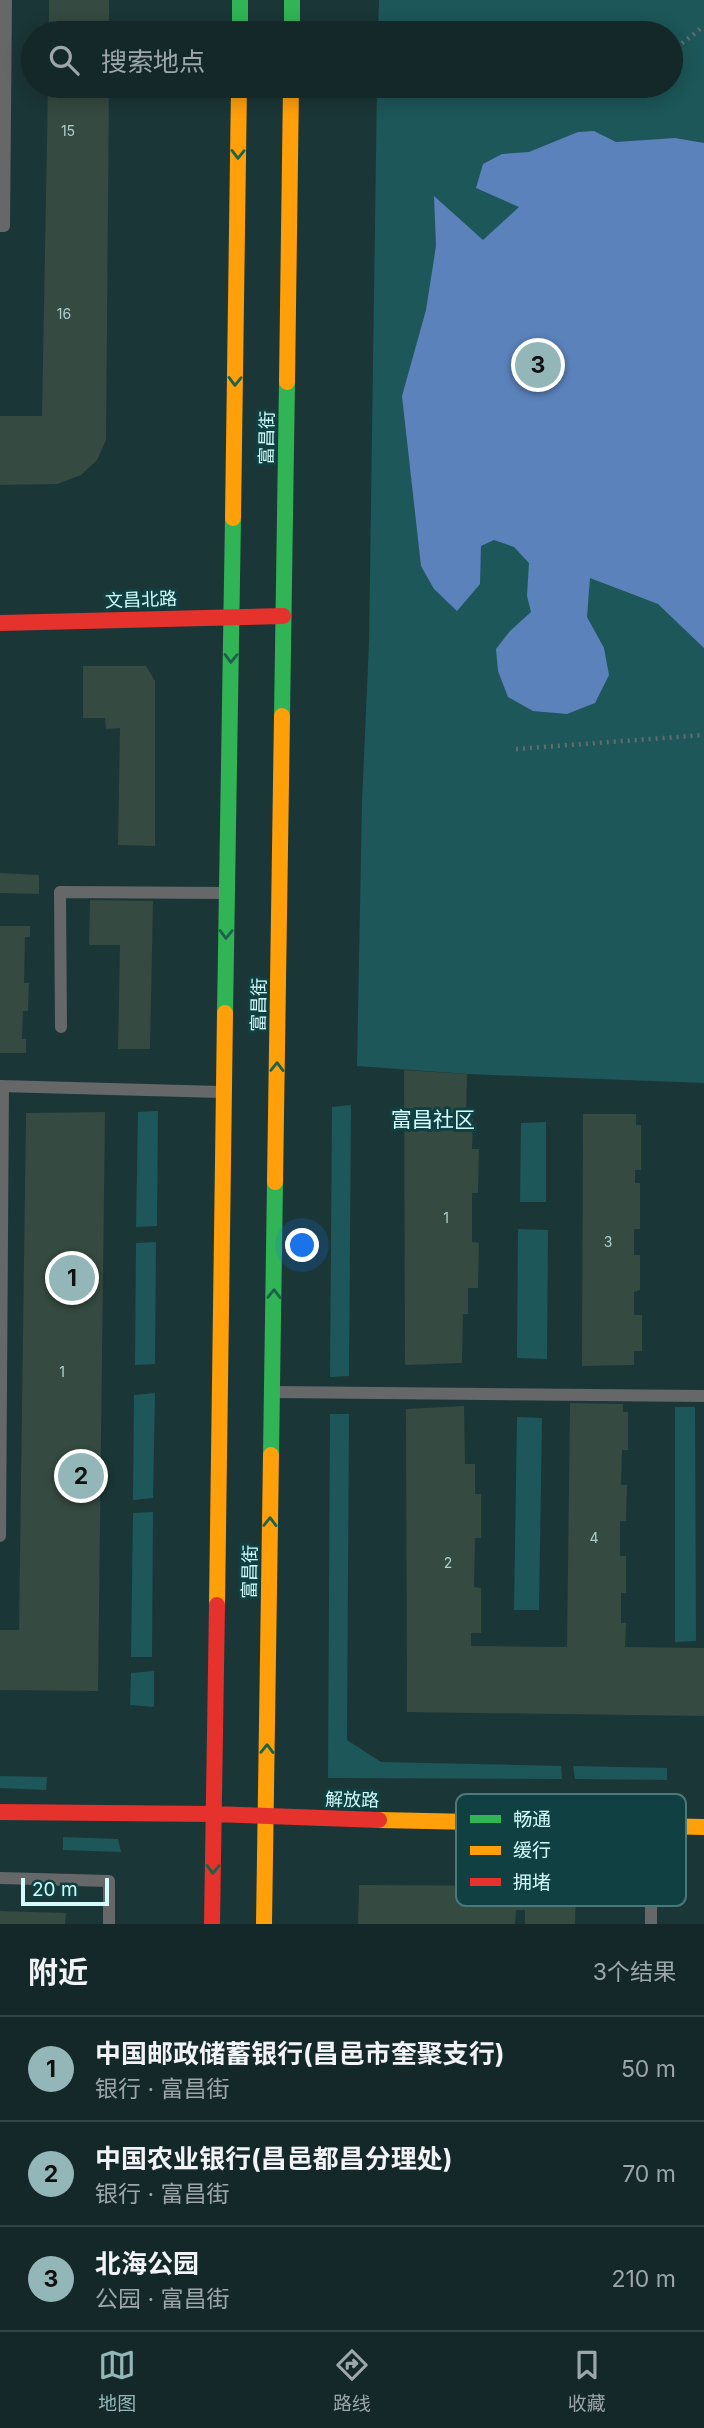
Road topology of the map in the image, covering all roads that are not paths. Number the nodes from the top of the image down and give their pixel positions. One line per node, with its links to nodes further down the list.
1 (6, 0): 8 (lane)
2 (240, 0): 4 (main road)
3 (292, 0): 5 (main road)
4 (240, 21)
5 (292, 21)
6 (239, 98): 10 (main road, 富昌街, one-way to 10)
7 (291, 98): 9 (main road, 富昌街)
8 (0, 226)
9 (284, 616): 10 (main road, 文昌北路); 16 (main road, 富昌街, one-way to 9)
10 (231, 617): 11 (main road, 文昌北路); 12 (main road, 富昌街, one-way to 12)
11 (0, 623)
12 (227, 893): 13 (lane); 15 (main road, 富昌街, one-way to 15)
13 (61, 1027)
14 (2, 1086): 15 (lane); 18 (lane)
15 (224, 1093): 20 (main road, 富昌街)
16 (272, 1392): 17 (lane); 21 (main road, 富昌街, one-way to 16)
17 (704, 1396)
18 (0, 1536)
19 (0, 1812): 20 (main road, 解放路)
20 (214, 1814): 21 (main road, 解放路); 28 (main road, 富昌街, one-way to 28)
21 (266, 1817): 22 (main road, 解放路); 29 (main road, 富昌街)
22 (456, 1822)
23 (686, 1827): 24 (main road, 解放路)
24 (704, 1827)
25 (0, 1878): 27 (lane)
26 (651, 1906): 30 (lane)
27 (109, 1924)
28 (212, 1924)
29 (264, 1924)
30 (651, 1924)

